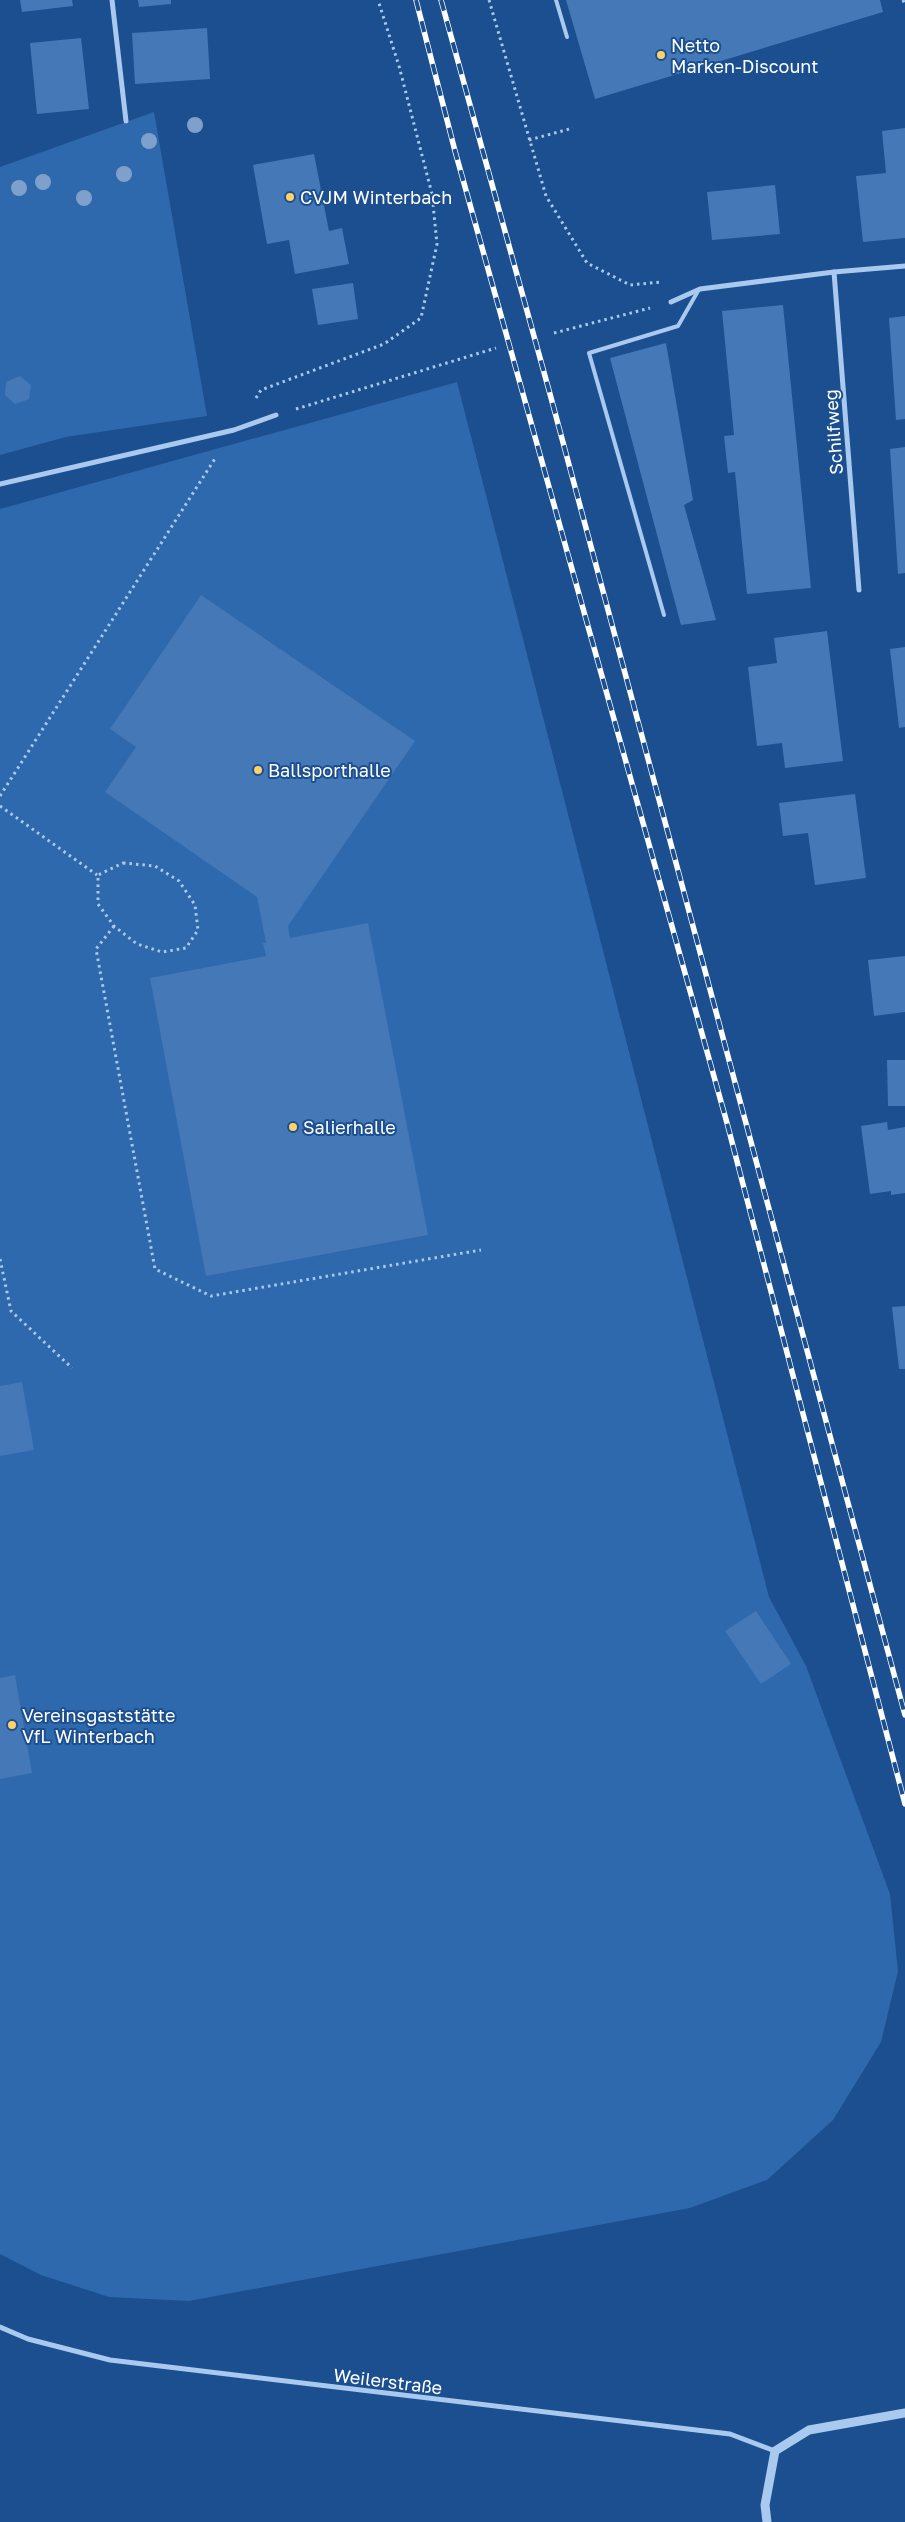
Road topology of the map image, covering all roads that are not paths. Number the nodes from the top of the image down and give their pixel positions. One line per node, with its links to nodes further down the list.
1 (112, 0): 4 (street)
2 (556, 0): 3 (lane)
3 (567, 37)
4 (126, 121)
5 (905, 266): 6 (street)
6 (834, 272): 7 (street); 11 (street, Schilfweg)
7 (700, 289): 8 (street); 12 (lane)
8 (671, 302)
9 (276, 415): 10 (street)
10 (0, 484)
11 (859, 590)
12 (664, 616)
13 (0, 2328): 15 (street, Weilerstraße)
14 (905, 2413): 15 (street)
15 (775, 2451): 16 (street)
16 (767, 2522)

